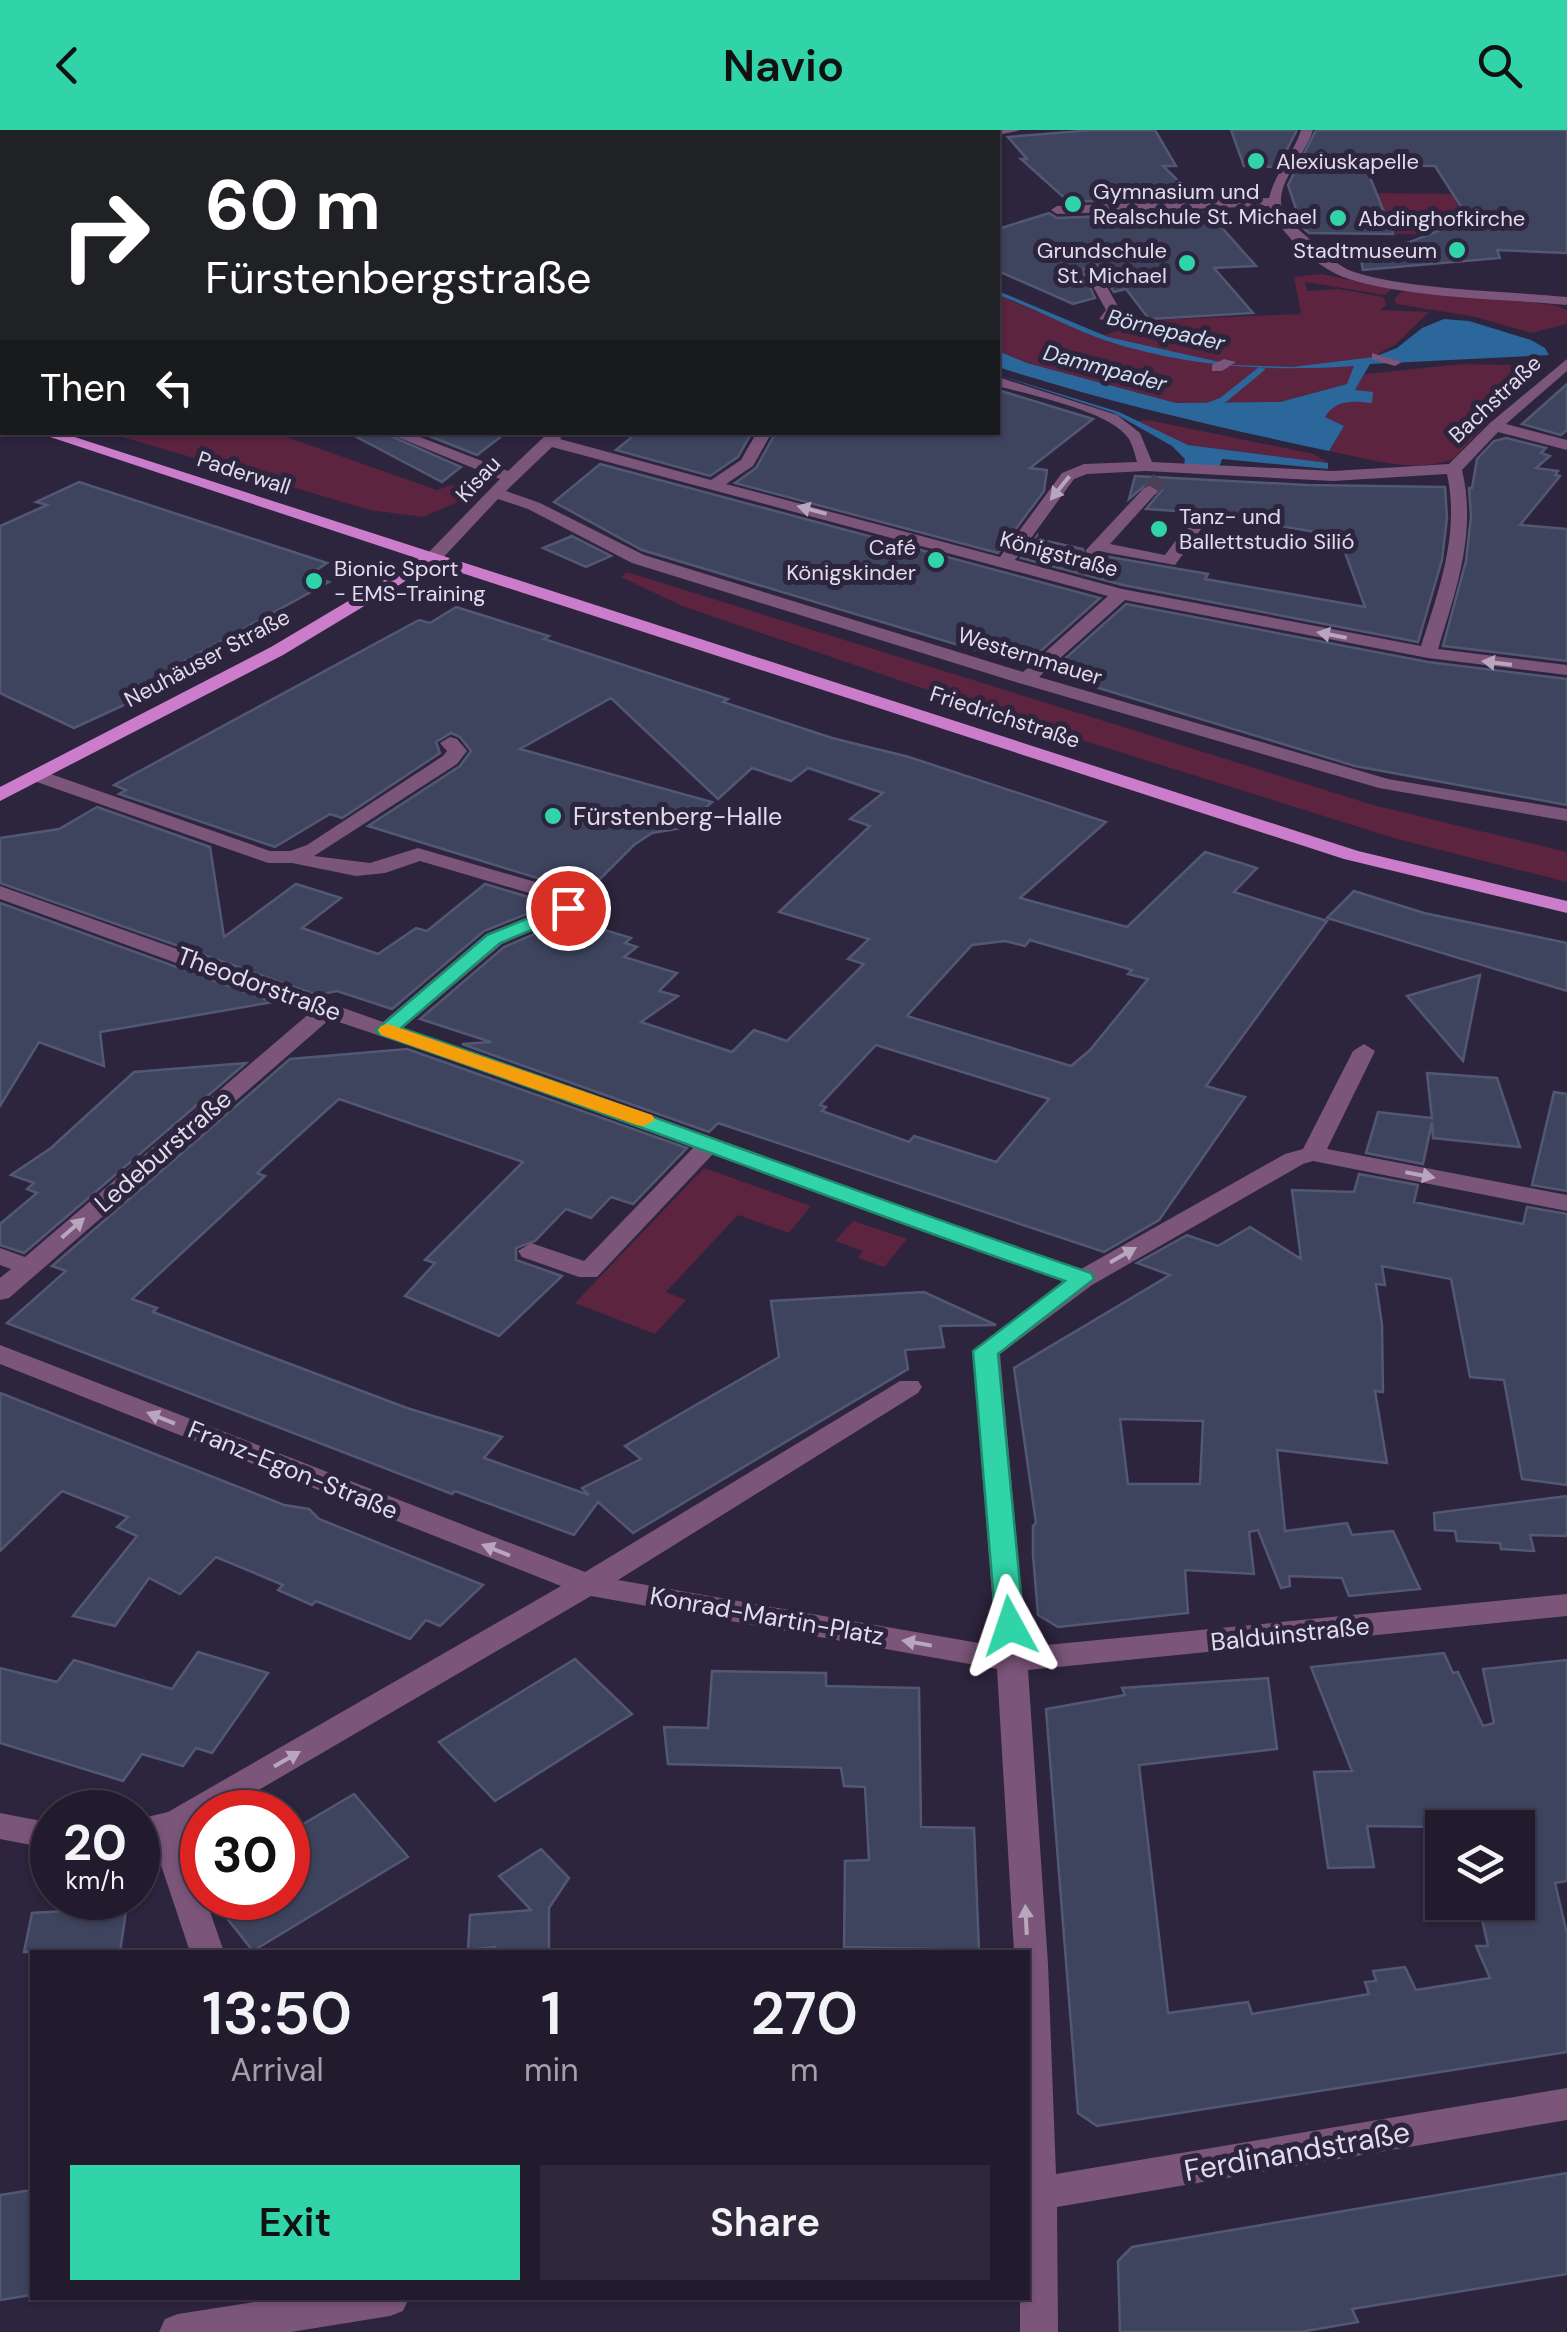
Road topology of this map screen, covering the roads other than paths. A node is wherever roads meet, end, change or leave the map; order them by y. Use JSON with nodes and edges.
{"nodes":[{"id":1,"x":1307,"y":130,"type":"edge"},
{"id":2,"x":1274,"y":202,"type":"junction"},
{"id":3,"x":1062,"y":218,"type":"dead end"},
{"id":4,"x":1092,"y":272,"type":"dead end"},
{"id":5,"x":1567,"y":302,"type":"edge"},
{"id":6,"x":1106,"y":320,"type":"dead end"},
{"id":7,"x":1376,"y":356,"type":"dead end"},
{"id":8,"x":1395,"y":362,"type":"dead end"},
{"id":9,"x":1567,"y":364,"type":"edge"},
{"id":10,"x":1000,"y":382,"type":"edge"},
{"id":11,"x":1495,"y":426,"type":"junction"},
{"id":12,"x":51,"y":435,"type":"edge"},
{"id":13,"x":400,"y":435,"type":"edge"},
{"id":14,"x":763,"y":435,"type":"edge"},
{"id":15,"x":554,"y":437,"type":"edge"},
{"id":16,"x":1567,"y":446,"type":"edge"},
{"id":17,"x":1146,"y":466,"type":"junction"},
{"id":18,"x":1454,"y":469,"type":"junction"},
{"id":19,"x":510,"y":476,"type":"junction"},
{"id":20,"x":1159,"y":479,"type":"junction"},
{"id":21,"x":714,"y":484,"type":"junction"},
{"id":22,"x":494,"y":492,"type":"junction"},
{"id":23,"x":1199,"y":522,"type":"dead end"},
{"id":24,"x":433,"y":558,"type":"junction"},
{"id":25,"x":1004,"y":563,"type":"junction"},
{"id":26,"x":1121,"y":594,"type":"junction"},
{"id":27,"x":1428,"y":653,"type":"junction"},
{"id":28,"x":1567,"y":670,"type":"edge"},
{"id":29,"x":1026,"y":679,"type":"junction"},
{"id":30,"x":450,"y":743,"type":"dead end"},
{"id":31,"x":38,"y":776,"type":"junction"},
{"id":32,"x":0,"y":795,"type":"edge"},
{"id":33,"x":1567,"y":815,"type":"edge"},
{"id":34,"x":292,"y":857,"type":"junction"},
{"id":35,"x":0,"y":892,"type":"edge"},
{"id":36,"x":1567,"y":907,"type":"edge"},
{"id":37,"x":327,"y":1010,"type":"junction"},
{"id":38,"x":387,"y":1030,"type":"junction"},
{"id":39,"x":1364,"y":1050,"type":"dead end"},
{"id":40,"x":709,"y":1144,"type":"junction"},
{"id":41,"x":1313,"y":1154,"type":"junction"},
{"id":42,"x":1567,"y":1203,"type":"edge"},
{"id":43,"x":531,"y":1251,"type":"dead end"},
{"id":44,"x":0,"y":1256,"type":"edge"},
{"id":45,"x":28,"y":1267,"type":"junction"},
{"id":46,"x":1082,"y":1279,"type":"junction"},
{"id":47,"x":0,"y":1292,"type":"edge"},
{"id":48,"x":0,"y":1354,"type":"edge"},
{"id":49,"x":909,"y":1387,"type":"dead end"},
{"id":50,"x":587,"y":1585,"type":"junction"},
{"id":51,"x":1567,"y":1604,"type":"edge"},
{"id":52,"x":1013,"y":1660,"type":"junction"},
{"id":53,"x":0,"y":1826,"type":"edge"},
{"id":54,"x":160,"y":1827,"type":"edge"},
{"id":55,"x":30,"y":1832,"type":"edge"},
{"id":56,"x":160,"y":1848,"type":"edge"},
{"id":57,"x":207,"y":1950,"type":"edge"},
{"id":58,"x":1024,"y":1950,"type":"edge"},
{"id":59,"x":1030,"y":2092,"type":"edge"},
{"id":60,"x":1567,"y":2104,"type":"edge"},
{"id":61,"x":1034,"y":2194,"type":"edge"},
{"id":62,"x":378,"y":2300,"type":"edge"},
{"id":63,"x":178,"y":2332,"type":"edge"},
{"id":64,"x":1040,"y":2332,"type":"edge"}],
"edges":[{"from":1,"to":2,"type":"street"},
{"from":2,"to":3,"type":"street"},
{"from":2,"to":5,"type":"street"},
{"from":4,"to":6,"type":"street"},
{"from":7,"to":8,"type":"street"},
{"from":9,"to":11,"type":"street","name":"Bachstraße"},
{"from":10,"to":17,"type":"street"},
{"from":11,"to":16,"type":"street"},
{"from":11,"to":18,"type":"street","name":"Bachstraße"},
{"from":12,"to":24,"type":"main road","name":"Paderwall"},
{"from":13,"to":19,"type":"street"},
{"from":14,"to":21,"type":"street"},
{"from":15,"to":19,"type":"street","name":"Kisau"},
{"from":15,"to":21,"type":"street","name":"Königstraße"},
{"from":17,"to":20,"type":"street"},
{"from":17,"to":25,"type":"street","one_way":true},
{"from":18,"to":20,"type":"street"},
{"from":18,"to":27,"type":"street"},
{"from":19,"to":22,"type":"street","name":"Kisau"},
{"from":20,"to":23,"type":"street"},
{"from":25,"to":21,"type":"street","name":"Königstraße","one_way":true},
{"from":22,"to":24,"type":"street","name":"Kisau"},
{"from":22,"to":29,"type":"street","name":"Westernmauer"},
{"from":24,"to":31,"type":"main road","name":"Neuhäuser Straße"},
{"from":24,"to":36,"type":"main road","name":"Friedrichstraße"},
{"from":25,"to":26,"type":"street","name":"Königstraße"},
{"from":27,"to":26,"type":"street","name":"Königstraße","one_way":true},
{"from":26,"to":29,"type":"street"},
{"from":28,"to":27,"type":"street","name":"Königstraße","one_way":true},
{"from":29,"to":33,"type":"street","name":"Westernmauer"},
{"from":30,"to":34,"type":"street"},
{"from":31,"to":32,"type":"main road","name":"Neuhäuser Straße"},
{"from":31,"to":34,"type":"street"},
{"from":34,"to":38,"type":"street"},
{"from":35,"to":37,"type":"street","name":"Theodorstraße"},
{"from":37,"to":38,"type":"street","name":"Theodorstraße"},
{"from":45,"to":37,"type":"street","name":"Ledeburstraße","one_way":true},
{"from":38,"to":40,"type":"street","name":"Theodorstraße"},
{"from":39,"to":41,"type":"street"},
{"from":40,"to":43,"type":"street"},
{"from":40,"to":46,"type":"street","name":"Theodorstraße"},
{"from":41,"to":42,"type":"street","one_way":true},
{"from":46,"to":41,"type":"street","one_way":true},
{"from":44,"to":45,"type":"street"},
{"from":45,"to":47,"type":"street","name":"Ledeburstraße"},
{"from":46,"to":52,"type":"street"},
{"from":50,"to":48,"type":"street","name":"Franz-Egon-Straße","one_way":true},
{"from":49,"to":50,"type":"street","name":"Konrad-Martin-Platz"},
{"from":52,"to":50,"type":"street","name":"Konrad-Martin-Platz","one_way":true},
{"from":54,"to":50,"type":"street","one_way":true},
{"from":51,"to":52,"type":"street","name":"Balduinstraße"},
{"from":58,"to":52,"type":"street","one_way":true},
{"from":53,"to":55,"type":"street"},
{"from":56,"to":57,"type":"street"},
{"from":61,"to":59,"type":"street","one_way":true},
{"from":60,"to":61,"type":"street","name":"Ferdinandstraße"},
{"from":61,"to":64,"type":"street"},
{"from":62,"to":63,"type":"street"}]}
